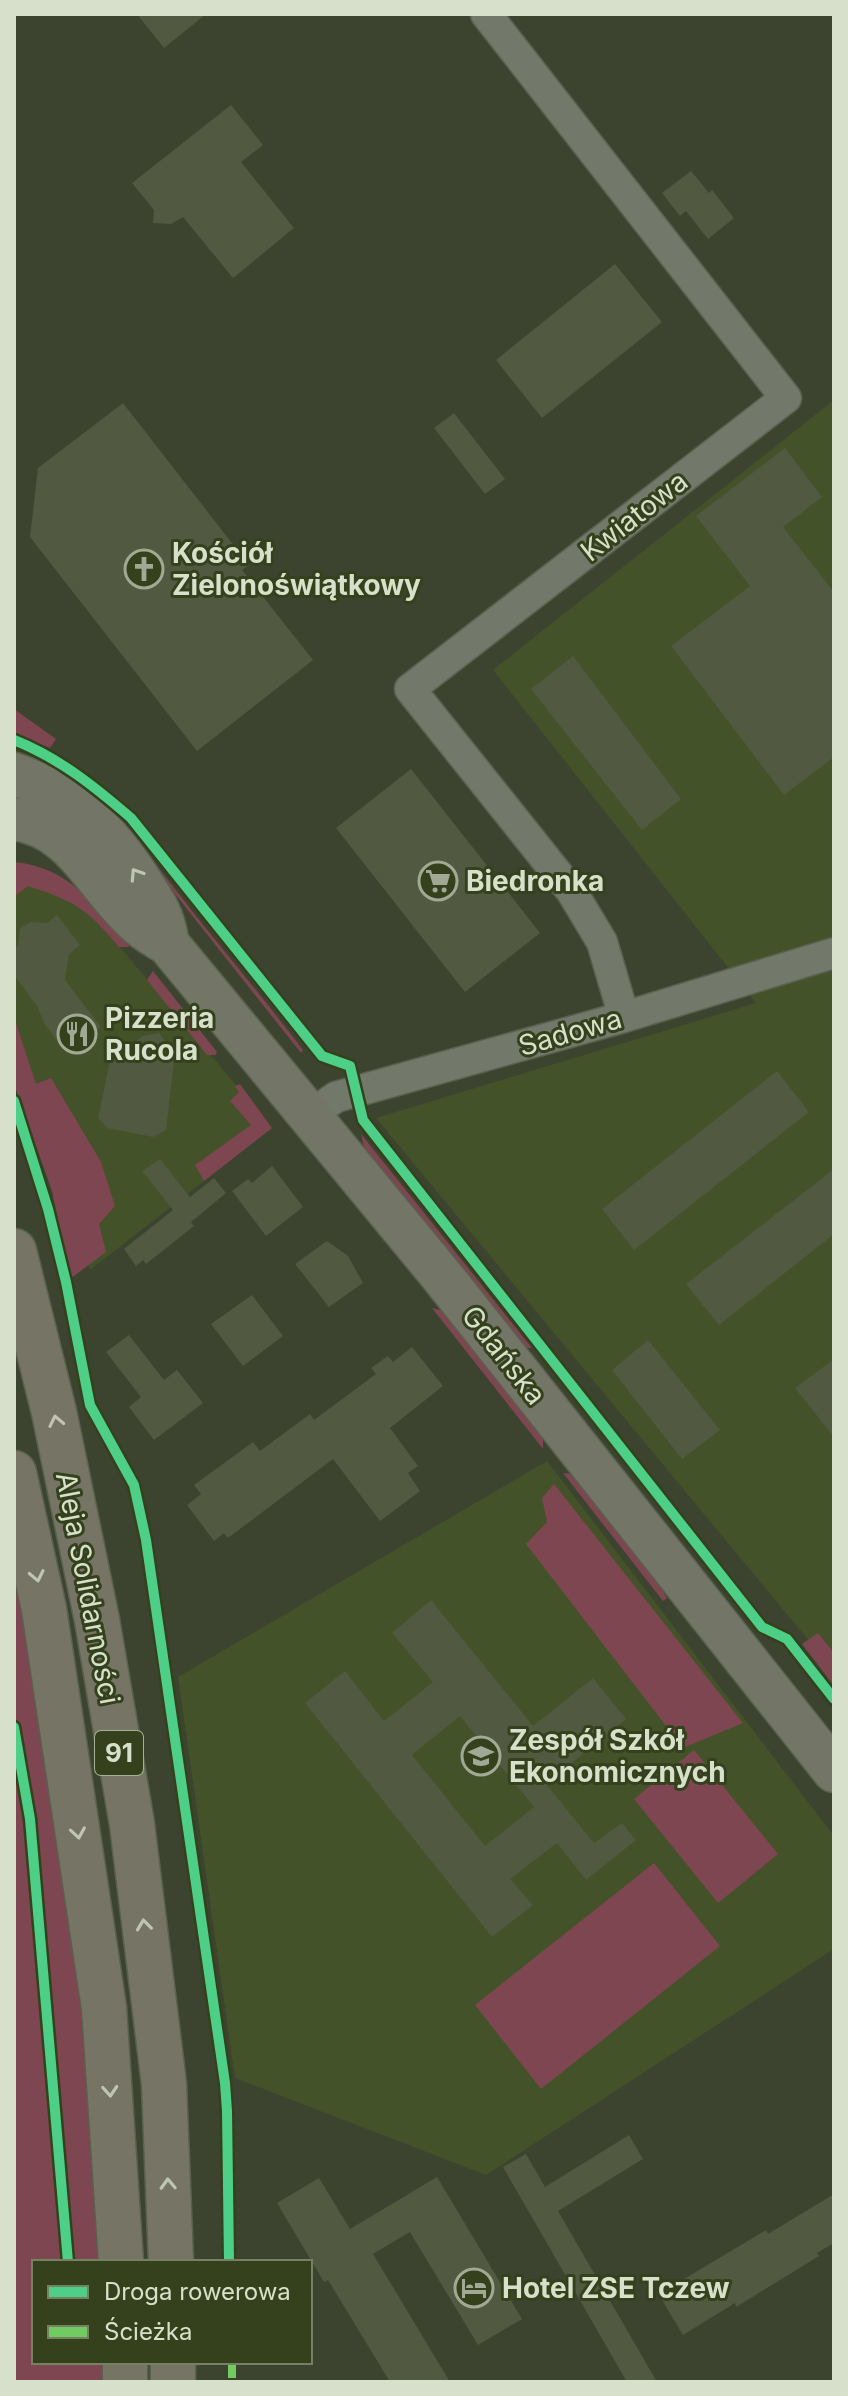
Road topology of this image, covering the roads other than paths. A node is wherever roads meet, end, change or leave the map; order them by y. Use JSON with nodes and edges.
{"nodes":[{"id":1,"x":486,"y":14,"type":"edge"},
{"id":2,"x":14,"y":774,"type":"edge"},
{"id":3,"x":14,"y":819,"type":"edge"},
{"id":4,"x":168,"y":944,"type":"junction"},
{"id":5,"x":834,"y":953,"type":"edge"},
{"id":6,"x":624,"y":1017,"type":"junction"},
{"id":7,"x":309,"y":1116,"type":"junction"},
{"id":8,"x":14,"y":1251,"type":"edge"},
{"id":9,"x":14,"y":1473,"type":"edge"},
{"id":10,"x":834,"y":1771,"type":"edge"},
{"id":11,"x":121,"y":2260,"type":"edge"},
{"id":12,"x":171,"y":2260,"type":"edge"}],
"edges":[{"from":1,"to":6,"type":"street","name":"Kwiatowa"},
{"from":4,"to":2,"type":"street","name":"Gdańska","one_way":true},
{"from":3,"to":4,"type":"street","name":"Gdańska"},
{"from":4,"to":7,"type":"street","name":"Gdańska"},
{"from":5,"to":6,"type":"street","name":"Sadowa"},
{"from":6,"to":7,"type":"street","name":"Sadowa"},
{"from":7,"to":10,"type":"street","name":"Gdańska"},
{"from":12,"to":8,"type":"main road","name":"Aleja Solidarności","number":"91","one_way":true},
{"from":9,"to":11,"type":"main road","name":"Aleja Solidarności","number":"91","one_way":true}]}
